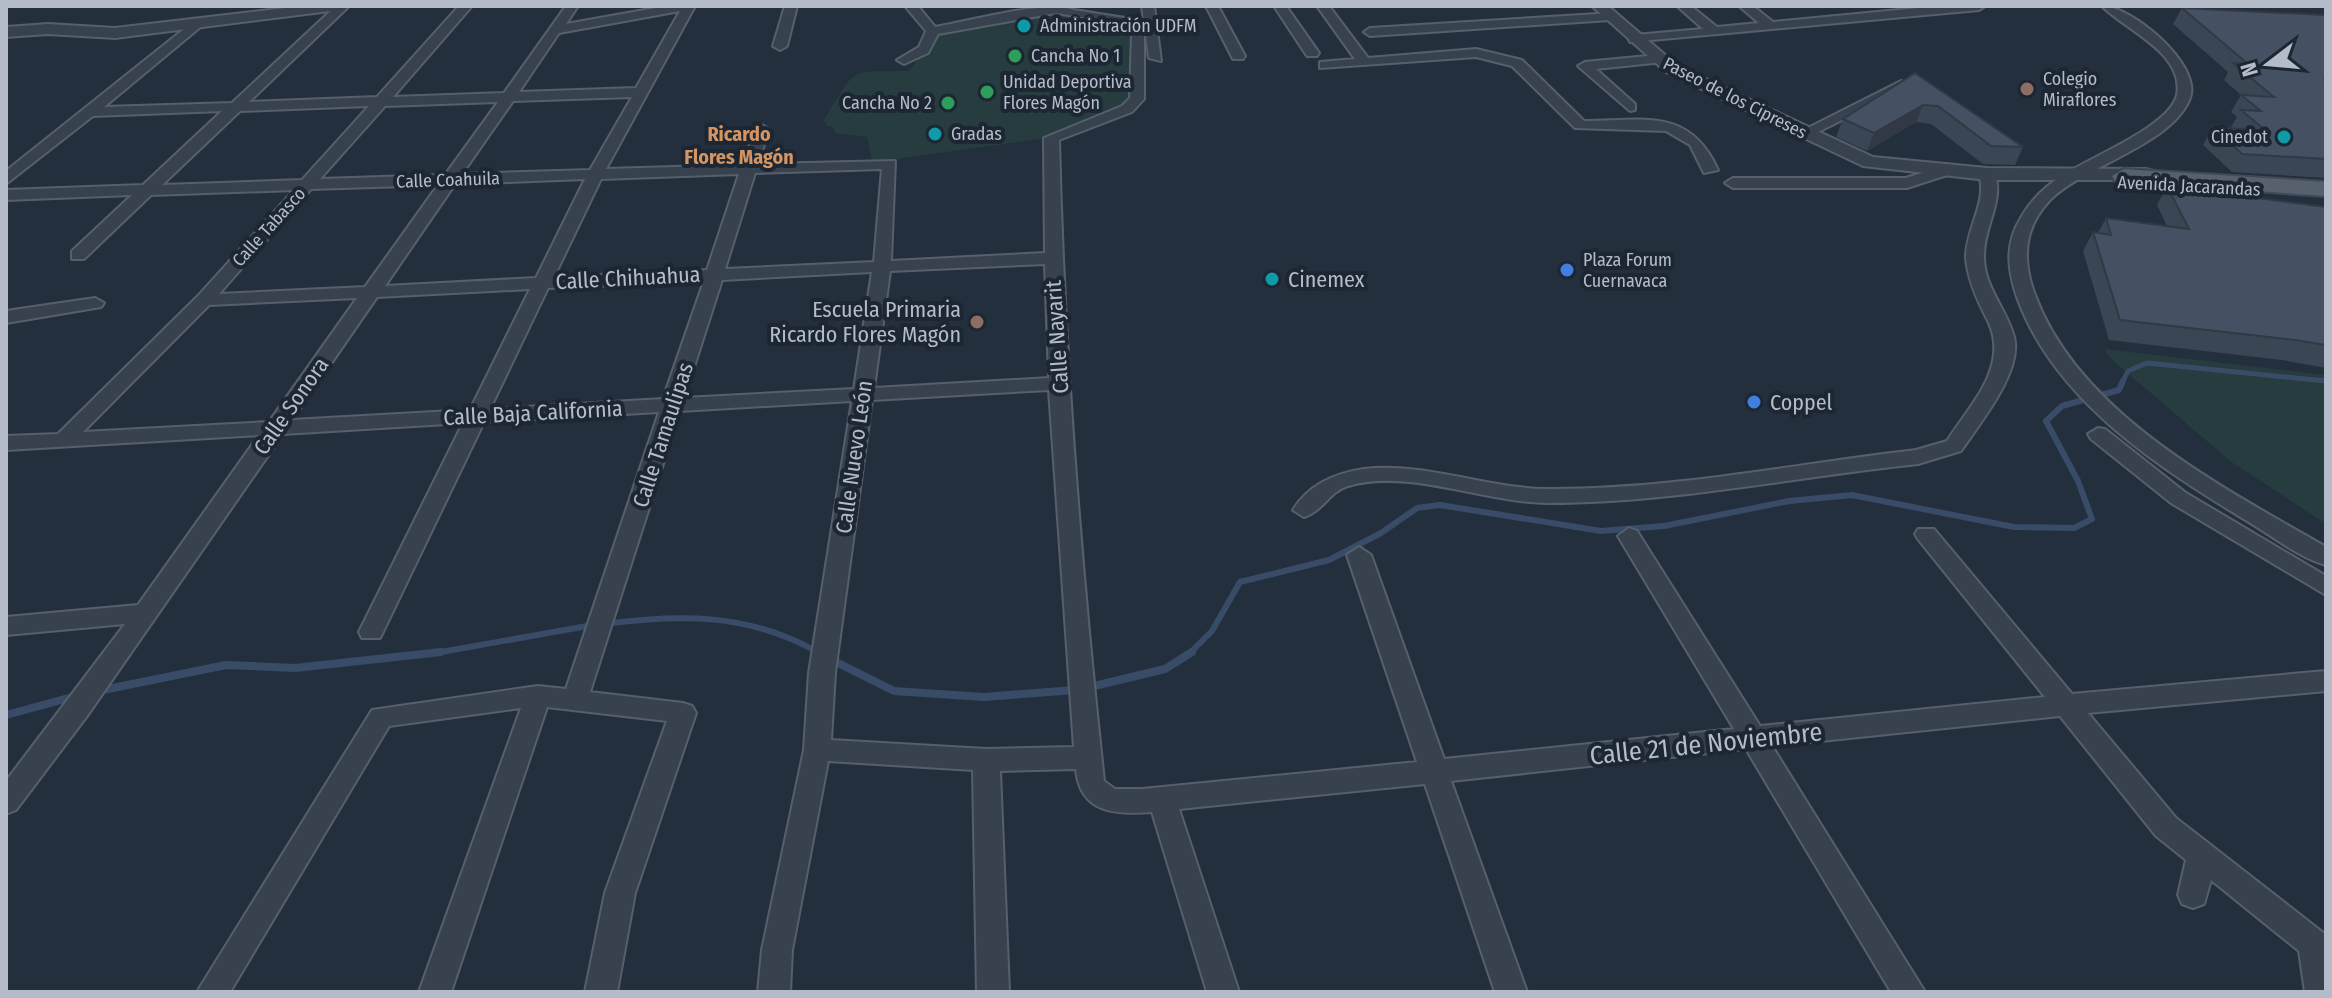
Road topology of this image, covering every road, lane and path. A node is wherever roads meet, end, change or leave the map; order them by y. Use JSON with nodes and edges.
{"nodes":[{"id":1,"x":341,"y":6,"type":"edge"},
{"id":2,"x":466,"y":6,"type":"edge"},
{"id":3,"x":572,"y":6,"type":"edge"},
{"id":4,"x":688,"y":6,"type":"edge"},
{"id":5,"x":791,"y":6,"type":"edge"},
{"id":6,"x":911,"y":6,"type":"edge"},
{"id":7,"x":1096,"y":6,"type":"edge"},
{"id":8,"x":1148,"y":6,"type":"edge"},
{"id":9,"x":1212,"y":6,"type":"edge"},
{"id":10,"x":1280,"y":6,"type":"edge"},
{"id":11,"x":1323,"y":6,"type":"edge"},
{"id":12,"x":1683,"y":6,"type":"edge"},
{"id":13,"x":1745,"y":6,"type":"edge"},
{"id":14,"x":1979,"y":6,"type":"edge"},
{"id":15,"x":2108,"y":6,"type":"edge"},
{"id":16,"x":1054,"y":7,"type":"edge"},
{"id":17,"x":1604,"y":11,"type":"edge"},
{"id":18,"x":198,"y":24,"type":"junction"},
{"id":19,"x":1770,"y":26,"type":"junction"},
{"id":20,"x":555,"y":30,"type":"junction"},
{"id":21,"x":932,"y":31,"type":"junction"},
{"id":22,"x":1714,"y":31,"type":"junction"},
{"id":23,"x":1370,"y":32,"type":"dead end"},
{"id":24,"x":14,"y":34,"type":"edge"},
{"id":25,"x":1635,"y":39,"type":"junction"},
{"id":26,"x":780,"y":46,"type":"dead end"},
{"id":27,"x":1312,"y":53,"type":"dead end"},
{"id":28,"x":1238,"y":56,"type":"dead end"},
{"id":29,"x":1156,"y":58,"type":"dead end"},
{"id":30,"x":1658,"y":59,"type":"junction"},
{"id":31,"x":904,"y":60,"type":"dead end"},
{"id":32,"x":1365,"y":63,"type":"junction"},
{"id":33,"x":1325,"y":65,"type":"dead end"},
{"id":34,"x":1901,"y":85,"type":"edge"},
{"id":35,"x":644,"y":92,"type":"junction"},
{"id":36,"x":508,"y":97,"type":"junction"},
{"id":37,"x":381,"y":102,"type":"junction"},
{"id":38,"x":236,"y":107,"type":"junction"},
{"id":39,"x":1630,"y":107,"type":"dead end"},
{"id":40,"x":89,"y":112,"type":"junction"},
{"id":41,"x":762,"y":129,"type":"dead end"},
{"id":42,"x":1803,"y":134,"type":"junction"},
{"id":43,"x":890,"y":164,"type":"joint"},
{"id":44,"x":1886,"y":166,"type":"junction"},
{"id":45,"x":750,"y":169,"type":"junction"},
{"id":46,"x":1947,"y":170,"type":"junction"},
{"id":47,"x":1987,"y":174,"type":"junction"},
{"id":48,"x":595,"y":175,"type":"junction"},
{"id":49,"x":2065,"y":176,"type":"junction"},
{"id":50,"x":2124,"y":176,"type":"junction"},
{"id":51,"x":1730,"y":178,"type":"junction"},
{"id":52,"x":6,"y":179,"type":"edge"},
{"id":53,"x":450,"y":180,"type":"junction"},
{"id":54,"x":307,"y":185,"type":"junction"},
{"id":55,"x":2326,"y":189,"type":"edge"},
{"id":56,"x":147,"y":190,"type":"junction"},
{"id":57,"x":6,"y":195,"type":"edge"},
{"id":58,"x":78,"y":255,"type":"dead end"},
{"id":59,"x":1052,"y":258,"type":"junction"},
{"id":60,"x":882,"y":266,"type":"junction"},
{"id":61,"x":715,"y":274,"type":"junction"},
{"id":62,"x":540,"y":283,"type":"junction"},
{"id":63,"x":372,"y":291,"type":"junction"},
{"id":64,"x":204,"y":300,"type":"junction"},
{"id":65,"x":95,"y":303,"type":"dead end"},
{"id":66,"x":6,"y":317,"type":"edge"},
{"id":67,"x":1060,"y":383,"type":"junction"},
{"id":68,"x":863,"y":394,"type":"junction"},
{"id":69,"x":673,"y":405,"type":"junction"},
{"id":70,"x":475,"y":417,"type":"junction"},
{"id":71,"x":276,"y":428,"type":"junction"},
{"id":72,"x":2098,"y":434,"type":"dead end"},
{"id":73,"x":63,"y":440,"type":"junction"},
{"id":74,"x":6,"y":443,"type":"edge"},
{"id":75,"x":1304,"y":510,"type":"dead end"},
{"id":76,"x":1926,"y":534,"type":"dead end"},
{"id":77,"x":1629,"y":536,"type":"dead end"},
{"id":78,"x":1359,"y":555,"type":"dead end"},
{"id":79,"x":2326,"y":557,"type":"edge"},
{"id":80,"x":2326,"y":587,"type":"edge"},
{"id":81,"x":146,"y":613,"type":"junction"},
{"id":82,"x":6,"y":626,"type":"edge"},
{"id":83,"x":371,"y":632,"type":"dead end"},
{"id":84,"x":2326,"y":681,"type":"edge"},
{"id":85,"x":538,"y":696,"type":"junction"},
{"id":86,"x":575,"y":700,"type":"junction"},
{"id":87,"x":2062,"y":703,"type":"junction"},
{"id":88,"x":1754,"y":740,"type":"junction"},
{"id":89,"x":817,"y":750,"type":"junction"},
{"id":90,"x":1088,"y":758,"type":"junction"},
{"id":91,"x":986,"y":760,"type":"junction"},
{"id":92,"x":1433,"y":773,"type":"junction"},
{"id":93,"x":1091,"y":786,"type":"joint"},
{"id":94,"x":1162,"y":799,"type":"junction"},
{"id":95,"x":6,"y":802,"type":"edge"},
{"id":96,"x":2201,"y":856,"type":"junction"},
{"id":97,"x":2193,"y":895,"type":"dead end"},
{"id":98,"x":2319,"y":949,"type":"edge"},
{"id":99,"x":213,"y":992,"type":"edge"},
{"id":100,"x":435,"y":992,"type":"edge"},
{"id":101,"x":601,"y":992,"type":"edge"},
{"id":102,"x":774,"y":992,"type":"edge"},
{"id":103,"x":993,"y":992,"type":"edge"},
{"id":104,"x":1223,"y":992,"type":"edge"},
{"id":105,"x":1511,"y":992,"type":"edge"},
{"id":106,"x":1909,"y":992,"type":"edge"},
{"id":107,"x":2321,"y":992,"type":"edge"}],
"edges":[{"from":1,"to":18,"type":"street"},
{"from":1,"to":38,"type":"street"},
{"from":2,"to":37,"type":"street","name":"Calle Tabasco"},
{"from":3,"to":20,"type":"street","name":"Calle Sonora"},
{"from":4,"to":20,"type":"street"},
{"from":4,"to":35,"type":"street"},
{"from":5,"to":26,"type":"street"},
{"from":6,"to":21,"type":"street"},
{"from":7,"to":16,"type":"street"},
{"from":8,"to":29,"type":"street"},
{"from":9,"to":28,"type":"street"},
{"from":10,"to":27,"type":"street"},
{"from":11,"to":32,"type":"street"},
{"from":12,"to":22,"type":"street"},
{"from":13,"to":19,"type":"street"},
{"from":14,"to":19,"type":"street"},
{"from":15,"to":49,"type":"street"},
{"from":16,"to":21,"type":"street"},
{"from":16,"to":59,"type":"street","name":"Calle Nayarit"},
{"from":17,"to":23,"type":"street"},
{"from":17,"to":25,"type":"street","name":"Paseo de los Cipreses"},
{"from":18,"to":24,"type":"street"},
{"from":18,"to":40,"type":"street"},
{"from":19,"to":22,"type":"street"},
{"from":20,"to":36,"type":"street","name":"Calle Sonora"},
{"from":21,"to":31,"type":"street"},
{"from":22,"to":25,"type":"street"},
{"from":25,"to":30,"type":"street","name":"Paseo de los Cipreses"},
{"from":30,"to":39,"type":"street"},
{"from":30,"to":42,"type":"street","name":"Paseo de los Cipreses"},
{"from":32,"to":33,"type":"street"},
{"from":32,"to":51,"type":"street"},
{"from":34,"to":42,"type":"street"},
{"from":35,"to":36,"type":"street"},
{"from":35,"to":48,"type":"street"},
{"from":36,"to":37,"type":"street"},
{"from":36,"to":53,"type":"street","name":"Calle Sonora"},
{"from":37,"to":38,"type":"street"},
{"from":37,"to":54,"type":"street","name":"Calle Tabasco"},
{"from":38,"to":40,"type":"street"},
{"from":38,"to":56,"type":"street"},
{"from":40,"to":52,"type":"street"},
{"from":41,"to":45,"type":"street","name":"Calle Tamaulipas"},
{"from":42,"to":44,"type":"street","name":"Paseo de los Cipreses"},
{"from":43,"to":45,"type":"street","name":"Calle Coahuila"},
{"from":43,"to":60,"type":"street","name":"Calle Nuevo León"},
{"from":44,"to":46,"type":"street","name":"Avenida Jacarandas"},
{"from":44,"to":51,"type":"street"},
{"from":45,"to":48,"type":"street","name":"Calle Coahuila"},
{"from":45,"to":61,"type":"street","name":"Calle Tamaulipas"},
{"from":46,"to":47,"type":"street","name":"Avenida Jacarandas"},
{"from":46,"to":51,"type":"street"},
{"from":47,"to":49,"type":"street","name":"Avenida Jacarandas"},
{"from":47,"to":75,"type":"street"},
{"from":48,"to":53,"type":"street","name":"Calle Coahuila"},
{"from":48,"to":62,"type":"street"},
{"from":49,"to":50,"type":"street","name":"Avenida Jacarandas"},
{"from":49,"to":55,"type":"street","name":"Avenida Jacarandas"},
{"from":49,"to":79,"type":"street"},
{"from":50,"to":55,"type":"street","name":"Avenida Jacarandas"},
{"from":50,"to":55,"type":"main road"},
{"from":53,"to":54,"type":"street","name":"Calle Coahuila"},
{"from":53,"to":63,"type":"street","name":"Calle Sonora"},
{"from":54,"to":56,"type":"street","name":"Calle Coahuila"},
{"from":54,"to":64,"type":"street","name":"Calle Tabasco"},
{"from":56,"to":57,"type":"street","name":"Calle Coahuila"},
{"from":56,"to":58,"type":"street"},
{"from":59,"to":60,"type":"street","name":"Calle Chihuahua"},
{"from":59,"to":67,"type":"street","name":"Calle Nayarit"},
{"from":60,"to":61,"type":"street","name":"Calle Chihuahua"},
{"from":60,"to":68,"type":"street","name":"Calle Nuevo León"},
{"from":61,"to":62,"type":"street","name":"Calle Chihuahua"},
{"from":61,"to":69,"type":"street","name":"Calle Tamaulipas"},
{"from":62,"to":63,"type":"street","name":"Calle Chihuahua"},
{"from":62,"to":70,"type":"street"},
{"from":63,"to":64,"type":"street","name":"Calle Chihuahua"},
{"from":63,"to":71,"type":"street","name":"Calle Sonora"},
{"from":64,"to":73,"type":"street","name":"Calle Tabasco"},
{"from":65,"to":66,"type":"street"},
{"from":67,"to":68,"type":"street","name":"Calle Baja California"},
{"from":67,"to":90,"type":"street","name":"Calle Nayarit"},
{"from":68,"to":69,"type":"street","name":"Calle Baja California"},
{"from":68,"to":89,"type":"street","name":"Calle Nuevo León"},
{"from":69,"to":70,"type":"street","name":"Calle Baja California"},
{"from":69,"to":86,"type":"street","name":"Calle Tamaulipas"},
{"from":70,"to":71,"type":"street","name":"Calle Baja California"},
{"from":70,"to":83,"type":"street"},
{"from":71,"to":73,"type":"street","name":"Calle Baja California"},
{"from":71,"to":81,"type":"street","name":"Calle Sonora"},
{"from":72,"to":80,"type":"street"},
{"from":73,"to":74,"type":"street","name":"Calle Baja California"},
{"from":76,"to":87,"type":"street"},
{"from":77,"to":88,"type":"street"},
{"from":78,"to":92,"type":"street"},
{"from":81,"to":82,"type":"street"},
{"from":81,"to":95,"type":"street","name":"Calle Sonora"},
{"from":84,"to":87,"type":"street","name":"Calle 21 de Noviembre"},
{"from":85,"to":86,"type":"street"},
{"from":85,"to":99,"type":"street"},
{"from":85,"to":100,"type":"street"},
{"from":86,"to":101,"type":"street"},
{"from":87,"to":88,"type":"street","name":"Calle 21 de Noviembre"},
{"from":87,"to":96,"type":"street"},
{"from":88,"to":92,"type":"street","name":"Calle 21 de Noviembre"},
{"from":88,"to":106,"type":"street"},
{"from":89,"to":91,"type":"street"},
{"from":89,"to":102,"type":"street","name":"Calle Nuevo León"},
{"from":90,"to":91,"type":"street"},
{"from":90,"to":93,"type":"street","name":"Calle Nayarit"},
{"from":91,"to":103,"type":"street"},
{"from":92,"to":94,"type":"street","name":"Calle 21 de Noviembre"},
{"from":92,"to":105,"type":"street"},
{"from":93,"to":94,"type":"street","name":"Calle 21 de Noviembre"},
{"from":94,"to":104,"type":"street"},
{"from":96,"to":97,"type":"street"},
{"from":96,"to":98,"type":"street"},
{"from":98,"to":107,"type":"street"}]}
